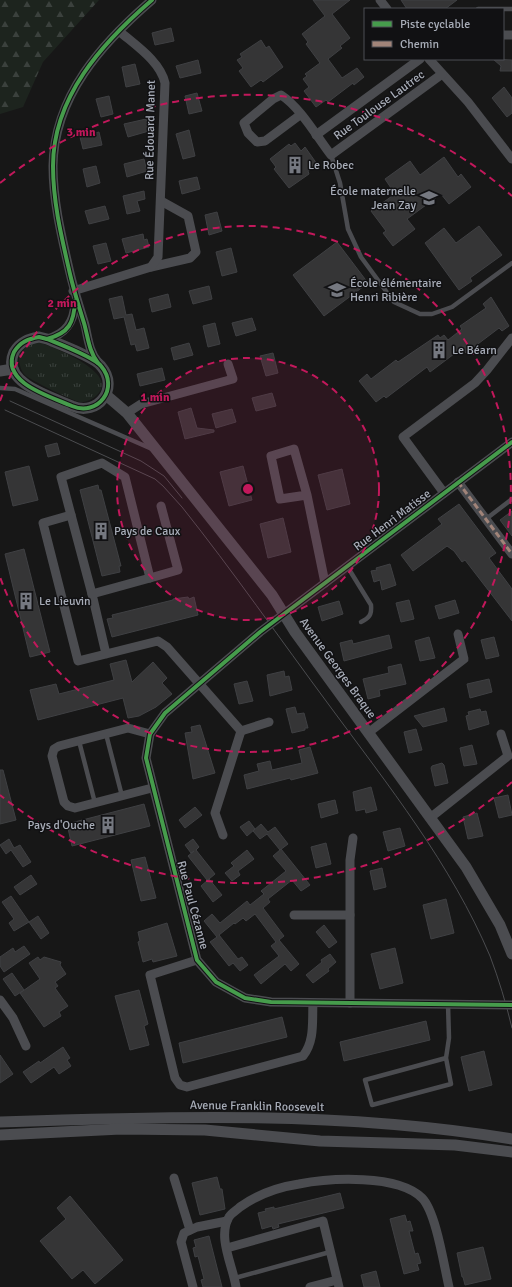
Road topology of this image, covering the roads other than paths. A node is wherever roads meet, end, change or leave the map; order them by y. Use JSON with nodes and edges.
{"nodes":[{"id":1,"x":152,"y":0,"type":"edge"},
{"id":2,"x":380,"y":0,"type":"edge"},
{"id":3,"x":386,"y":8,"type":"edge"},
{"id":4,"x":119,"y":31,"type":"junction"},
{"id":5,"x":419,"y":60,"type":"edge"},
{"id":6,"x":430,"y":60,"type":"edge"},
{"id":7,"x":442,"y":74,"type":"junction"},
{"id":8,"x":300,"y":115,"type":"junction"},
{"id":9,"x":316,"y":135,"type":"junction"},
{"id":10,"x":331,"y":155,"type":"junction"},
{"id":11,"x":512,"y":159,"type":"edge"},
{"id":12,"x":161,"y":201,"type":"junction"},
{"id":13,"x":512,"y":263,"type":"edge"},
{"id":14,"x":151,"y":267,"type":"junction"},
{"id":15,"x":74,"y":295,"type":"junction"},
{"id":16,"x":512,"y":338,"type":"edge"},
{"id":17,"x":47,"y":339,"type":"junction"},
{"id":18,"x":98,"y":363,"type":"junction"},
{"id":19,"x":228,"y":364,"type":"dead end"},
{"id":20,"x":13,"y":370,"type":"junction"},
{"id":21,"x":0,"y":371,"type":"edge"},
{"id":22,"x":0,"y":388,"type":"edge"},
{"id":23,"x":28,"y":391,"type":"junction"},
{"id":24,"x":106,"y":395,"type":"junction"},
{"id":25,"x":75,"y":411,"type":"junction"},
{"id":26,"x":127,"y":413,"type":"junction"},
{"id":27,"x":512,"y":442,"type":"edge"},
{"id":28,"x":156,"y":451,"type":"junction"},
{"id":29,"x":458,"y":482,"type":"junction"},
{"id":30,"x":444,"y":493,"type":"junction"},
{"id":31,"x":306,"y":495,"type":"junction"},
{"id":32,"x":512,"y":499,"type":"edge"},
{"id":33,"x":161,"y":506,"type":"dead end"},
{"id":34,"x":71,"y":515,"type":"junction"},
{"id":35,"x":486,"y":519,"type":"junction"},
{"id":36,"x":512,"y":554,"type":"edge"},
{"id":37,"x":347,"y":566,"type":"junction"},
{"id":38,"x":150,"y":578,"type":"junction"},
{"id":39,"x":325,"y":583,"type":"junction"},
{"id":40,"x":92,"y":594,"type":"junction"},
{"id":41,"x":284,"y":614,"type":"junction"},
{"id":42,"x":360,"y":622,"type":"dead end"},
{"id":43,"x":458,"y":634,"type":"dead end"},
{"id":44,"x":106,"y":654,"type":"junction"},
{"id":45,"x":199,"y":684,"type":"junction"},
{"id":46,"x":269,"y":722,"type":"dead end"},
{"id":47,"x":241,"y":731,"type":"junction"},
{"id":48,"x":368,"y":733,"type":"junction"},
{"id":49,"x":106,"y":734,"type":"junction"},
{"id":50,"x":150,"y":734,"type":"junction"},
{"id":51,"x":501,"y":734,"type":"dead end"},
{"id":52,"x":79,"y":741,"type":"junction"},
{"id":53,"x":152,"y":788,"type":"junction"},
{"id":54,"x":122,"y":796,"type":"junction"},
{"id":55,"x":95,"y":803,"type":"junction"},
{"id":56,"x":430,"y":818,"type":"junction"},
{"id":57,"x":224,"y":835,"type":"dead end"},
{"id":58,"x":353,"y":838,"type":"dead end"},
{"id":59,"x":294,"y":915,"type":"dead end"},
{"id":60,"x":350,"y":915,"type":"junction"},
{"id":61,"x":512,"y":954,"type":"edge"},
{"id":62,"x":197,"y":960,"type":"junction"},
{"id":63,"x":0,"y":1000,"type":"edge"},
{"id":64,"x":313,"y":1003,"type":"junction"},
{"id":65,"x":350,"y":1003,"type":"junction"},
{"id":66,"x":448,"y":1004,"type":"junction"},
{"id":67,"x":512,"y":1005,"type":"edge"},
{"id":68,"x":26,"y":1046,"type":"dead end"},
{"id":69,"x":446,"y":1058,"type":"junction"},
{"id":70,"x":0,"y":1122,"type":"edge"},
{"id":71,"x":0,"y":1134,"type":"edge"},
{"id":72,"x":512,"y":1139,"type":"edge"},
{"id":73,"x":512,"y":1152,"type":"edge"},
{"id":74,"x":174,"y":1178,"type":"dead end"},
{"id":75,"x":227,"y":1221,"type":"junction"},
{"id":76,"x":190,"y":1230,"type":"junction"},
{"id":77,"x":227,"y":1248,"type":"junction"},
{"id":78,"x":330,"y":1252,"type":"junction"},
{"id":79,"x":236,"y":1282,"type":"edge"},
{"id":80,"x":338,"y":1284,"type":"edge"},
{"id":81,"x":193,"y":1287,"type":"edge"},
{"id":82,"x":310,"y":1287,"type":"edge"},
{"id":83,"x":449,"y":1287,"type":"edge"}],
"edges":[{"from":1,"to":4,"type":"street"},
{"from":2,"to":3,"type":"street"},
{"from":4,"to":12,"type":"street","name":"Rue Édouard Manet"},
{"from":4,"to":15,"type":"street"},
{"from":5,"to":9,"type":"street","name":"Rue Toulouse Lautrec"},
{"from":6,"to":7,"type":"street","name":"Rue Toulouse Lautrec"},
{"from":7,"to":10,"type":"street","name":"Rue Toulouse Lautrec"},
{"from":7,"to":11,"type":"street","name":"Rue Toulouse Lautrec"},
{"from":8,"to":8,"type":"street","name":"Rue Toulouse Lautrec"},
{"from":8,"to":9,"type":"street","name":"Rue Toulouse Lautrec"},
{"from":9,"to":10,"type":"street","name":"Rue Toulouse Lautrec"},
{"from":10,"to":13,"type":"lane"},
{"from":12,"to":14,"type":"street","name":"Rue Édouard Manet"},
{"from":12,"to":14,"type":"street"},
{"from":14,"to":15,"type":"street"},
{"from":15,"to":17,"type":"street"},
{"from":15,"to":18,"type":"street"},
{"from":16,"to":30,"type":"street"},
{"from":17,"to":18,"type":"street"},
{"from":17,"to":20,"type":"street"},
{"from":18,"to":24,"type":"street"},
{"from":19,"to":26,"type":"street"},
{"from":20,"to":21,"type":"street"},
{"from":20,"to":23,"type":"street"},
{"from":22,"to":23,"type":"lane"},
{"from":23,"to":25,"type":"street"},
{"from":24,"to":25,"type":"street"},
{"from":24,"to":26,"type":"street","name":"Avenue Georges Braque"},
{"from":25,"to":28,"type":"lane"},
{"from":26,"to":28,"type":"street","name":"Avenue Georges Braque"},
{"from":27,"to":29,"type":"street","name":"Rue Henri Matisse"},
{"from":28,"to":41,"type":"street","name":"Avenue Georges Braque"},
{"from":29,"to":30,"type":"street","name":"Rue Henri Matisse"},
{"from":29,"to":35,"type":"street"},
{"from":30,"to":37,"type":"street","name":"Rue Henri Matisse"},
{"from":31,"to":31,"type":"street"},
{"from":31,"to":39,"type":"street"},
{"from":32,"to":35,"type":"lane"},
{"from":33,"to":38,"type":"street"},
{"from":34,"to":38,"type":"street"},
{"from":34,"to":40,"type":"street"},
{"from":34,"to":44,"type":"street"},
{"from":35,"to":36,"type":"street"},
{"from":37,"to":39,"type":"street","name":"Rue Henri Matisse"},
{"from":37,"to":42,"type":"lane"},
{"from":38,"to":40,"type":"street"},
{"from":39,"to":41,"type":"street","name":"Rue Henri Matisse"},
{"from":40,"to":44,"type":"street"},
{"from":41,"to":45,"type":"street","name":"Rue Paul Cézanne"},
{"from":41,"to":48,"type":"street","name":"Avenue Georges Braque"},
{"from":43,"to":48,"type":"street"},
{"from":44,"to":45,"type":"street"},
{"from":45,"to":47,"type":"street"},
{"from":45,"to":50,"type":"street","name":"Rue Paul Cézanne"},
{"from":46,"to":47,"type":"street"},
{"from":47,"to":57,"type":"street"},
{"from":48,"to":56,"type":"street","name":"Avenue Georges Braque"},
{"from":49,"to":50,"type":"street"},
{"from":49,"to":52,"type":"street"},
{"from":49,"to":54,"type":"lane"},
{"from":50,"to":53,"type":"street","name":"Rue Paul Cézanne"},
{"from":51,"to":56,"type":"street"},
{"from":52,"to":55,"type":"lane"},
{"from":52,"to":55,"type":"street"},
{"from":53,"to":54,"type":"street"},
{"from":53,"to":62,"type":"street","name":"Rue Paul Cézanne"},
{"from":54,"to":55,"type":"street"},
{"from":56,"to":61,"type":"street","name":"Avenue Georges Braque"},
{"from":58,"to":60,"type":"street"},
{"from":59,"to":60,"type":"street"},
{"from":60,"to":65,"type":"street"},
{"from":62,"to":64,"type":"street","name":"Rue Paul Cézanne"},
{"from":62,"to":64,"type":"street","name":"Rue Paul Cézanne"},
{"from":63,"to":68,"type":"street"},
{"from":64,"to":65,"type":"street","name":"Rue Paul Cézanne"},
{"from":65,"to":66,"type":"street","name":"Rue Paul Cézanne"},
{"from":66,"to":67,"type":"street","name":"Rue Paul Cézanne"},
{"from":66,"to":69,"type":"lane"},
{"from":69,"to":69,"type":"lane"},
{"from":70,"to":72,"type":"street","name":"Avenue Franklin Roosevelt"},
{"from":71,"to":73,"type":"street","name":"Avenue Franklin Roosevelt"},
{"from":74,"to":76,"type":"street"},
{"from":75,"to":76,"type":"street"},
{"from":75,"to":77,"type":"street"},
{"from":75,"to":83,"type":"street"},
{"from":76,"to":81,"type":"street"},
{"from":77,"to":78,"type":"street"},
{"from":77,"to":79,"type":"street"},
{"from":78,"to":79,"type":"lane"},
{"from":78,"to":80,"type":"street"},
{"from":80,"to":82,"type":"street"}]}
